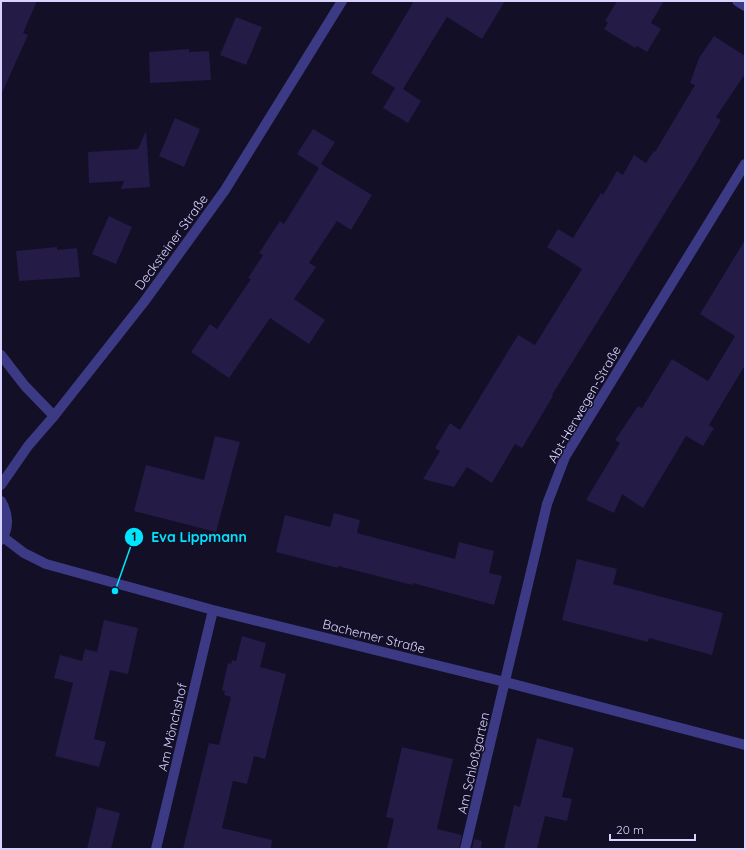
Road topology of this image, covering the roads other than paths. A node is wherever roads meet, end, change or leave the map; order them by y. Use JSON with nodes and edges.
{"nodes":[{"id":1,"x":342,"y":1,"type":"edge"},
{"id":2,"x":737,"y":1,"type":"edge"},
{"id":3,"x":745,"y":6,"type":"edge"},
{"id":4,"x":745,"y":164,"type":"edge"},
{"id":5,"x":1,"y":355,"type":"edge"},
{"id":6,"x":54,"y":416,"type":"junction"},
{"id":7,"x":1,"y":485,"type":"edge"},
{"id":8,"x":1,"y":501,"type":"edge"},
{"id":9,"x":2,"y":539,"type":"edge"},
{"id":10,"x":213,"y":610,"type":"junction"},
{"id":11,"x":505,"y":682,"type":"junction"},
{"id":12,"x":745,"y":745,"type":"edge"},
{"id":13,"x":156,"y":849,"type":"edge"},
{"id":14,"x":465,"y":849,"type":"edge"}],
"edges":[{"from":1,"to":6,"type":"street","name":"Decksteiner Straße"},
{"from":2,"to":3,"type":"street"},
{"from":4,"to":11,"type":"street","name":"Abt-Herwegen-Straße"},
{"from":5,"to":6,"type":"street"},
{"from":6,"to":7,"type":"street","name":"Decksteiner Straße"},
{"from":8,"to":9,"type":"street"},
{"from":9,"to":10,"type":"street","name":"Bachemer Straße"},
{"from":10,"to":11,"type":"street","name":"Bachemer Straße"},
{"from":10,"to":13,"type":"street","name":"Am Mönchshof"},
{"from":11,"to":12,"type":"street","name":"Bachemer Straße"},
{"from":11,"to":14,"type":"street","name":"Am Schloßgarten"}]}
